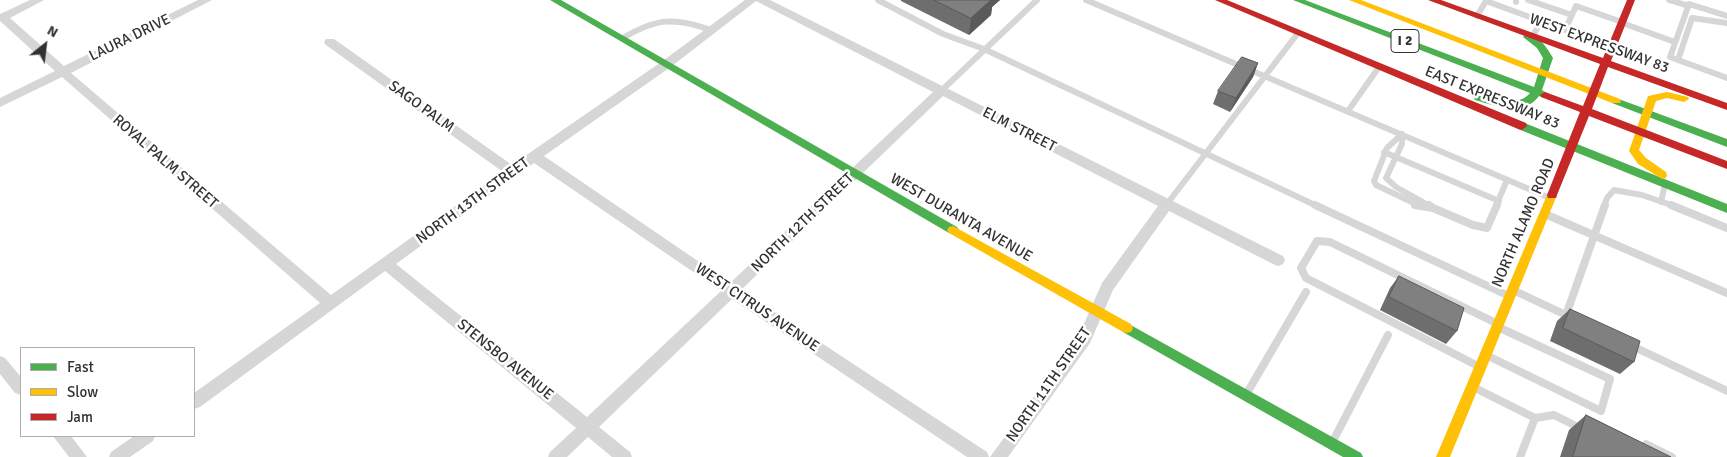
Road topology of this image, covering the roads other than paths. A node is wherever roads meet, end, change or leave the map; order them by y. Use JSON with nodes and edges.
{"nodes":[{"id":1,"x":39,"y":0,"type":"edge"},
{"id":2,"x":207,"y":0,"type":"edge"},
{"id":3,"x":554,"y":0,"type":"edge"},
{"id":4,"x":752,"y":0,"type":"edge"},
{"id":5,"x":761,"y":0,"type":"edge"},
{"id":6,"x":878,"y":0,"type":"edge"},
{"id":7,"x":1037,"y":0,"type":"edge"},
{"id":8,"x":1086,"y":0,"type":"edge"},
{"id":9,"x":1219,"y":0,"type":"edge"},
{"id":10,"x":1297,"y":0,"type":"edge"},
{"id":11,"x":1353,"y":0,"type":"edge"},
{"id":12,"x":1432,"y":0,"type":"edge"},
{"id":13,"x":1669,"y":0,"type":"edge"},
{"id":14,"x":1486,"y":1,"type":"edge"},
{"id":15,"x":1628,"y":1,"type":"edge"},
{"id":16,"x":1531,"y":3,"type":"edge"},
{"id":17,"x":1688,"y":6,"type":"junction"},
{"id":18,"x":1572,"y":15,"type":"junction"},
{"id":19,"x":1477,"y":16,"type":"junction"},
{"id":20,"x":1727,"y":16,"type":"edge"},
{"id":21,"x":1,"y":18,"type":"edge"},
{"id":22,"x":1541,"y":20,"type":"junction"},
{"id":23,"x":1622,"y":23,"type":"junction"},
{"id":24,"x":1727,"y":23,"type":"edge"},
{"id":25,"x":1513,"y":28,"type":"junction"},
{"id":26,"x":711,"y":30,"type":"junction"},
{"id":27,"x":1298,"y":33,"type":"junction"},
{"id":28,"x":1533,"y":36,"type":"junction"},
{"id":29,"x":623,"y":38,"type":"junction"},
{"id":30,"x":330,"y":42,"type":"dead end"},
{"id":31,"x":1675,"y":42,"type":"junction"},
{"id":32,"x":984,"y":49,"type":"junction"},
{"id":33,"x":1678,"y":60,"type":"junction"},
{"id":34,"x":668,"y":63,"type":"junction"},
{"id":35,"x":1607,"y":63,"type":"junction"},
{"id":36,"x":1378,"y":67,"type":"junction"},
{"id":37,"x":64,"y":71,"type":"junction"},
{"id":38,"x":1265,"y":76,"type":"junction"},
{"id":39,"x":1727,"y":78,"type":"edge"},
{"id":40,"x":1414,"y":82,"type":"junction"},
{"id":41,"x":941,"y":91,"type":"junction"},
{"id":42,"x":0,"y":103,"type":"edge"},
{"id":43,"x":1727,"y":108,"type":"edge"},
{"id":44,"x":1348,"y":111,"type":"junction"},
{"id":45,"x":1402,"y":134,"type":"junction"},
{"id":46,"x":1727,"y":142,"type":"edge"},
{"id":47,"x":1572,"y":147,"type":"junction"},
{"id":48,"x":1384,"y":152,"type":"junction"},
{"id":49,"x":1207,"y":154,"type":"junction"},
{"id":50,"x":535,"y":157,"type":"junction"},
{"id":51,"x":1395,"y":157,"type":"junction"},
{"id":52,"x":1727,"y":165,"type":"edge"},
{"id":53,"x":512,"y":172,"type":"junction"},
{"id":54,"x":854,"y":174,"type":"junction"},
{"id":55,"x":1507,"y":180,"type":"junction"},
{"id":56,"x":1665,"y":184,"type":"junction"},
{"id":57,"x":1551,"y":198,"type":"junction"},
{"id":58,"x":1705,"y":200,"type":"junction"},
{"id":59,"x":1499,"y":201,"type":"junction"},
{"id":60,"x":1661,"y":202,"type":"junction"},
{"id":61,"x":1167,"y":204,"type":"junction"},
{"id":62,"x":1433,"y":208,"type":"junction"},
{"id":63,"x":1727,"y":209,"type":"edge"},
{"id":64,"x":1544,"y":214,"type":"junction"},
{"id":65,"x":1727,"y":228,"type":"edge"},
{"id":66,"x":1593,"y":235,"type":"junction"},
{"id":67,"x":1278,"y":260,"type":"dead end"},
{"id":68,"x":386,"y":264,"type":"junction"},
{"id":69,"x":731,"y":291,"type":"junction"},
{"id":70,"x":1306,"y":292,"type":"dead end"},
{"id":71,"x":1727,"y":293,"type":"edge"},
{"id":72,"x":1512,"y":294,"type":"junction"},
{"id":73,"x":331,"y":304,"type":"junction"},
{"id":74,"x":1098,"y":312,"type":"junction"},
{"id":75,"x":1566,"y":315,"type":"junction"},
{"id":76,"x":1575,"y":319,"type":"edge"},
{"id":77,"x":1498,"y":325,"type":"junction"},
{"id":78,"x":1388,"y":335,"type":"dead end"},
{"id":79,"x":1620,"y":340,"type":"edge"},
{"id":80,"x":1486,"y":355,"type":"junction"},
{"id":81,"x":0,"y":363,"type":"edge"},
{"id":82,"x":1481,"y":368,"type":"junction"},
{"id":83,"x":1473,"y":386,"type":"junction"},
{"id":84,"x":20,"y":387,"type":"edge"},
{"id":85,"x":1727,"y":391,"type":"edge"},
{"id":86,"x":1246,"y":395,"type":"junction"},
{"id":87,"x":195,"y":401,"type":"edge"},
{"id":88,"x":1535,"y":418,"type":"junction"},
{"id":89,"x":588,"y":428,"type":"junction"},
{"id":90,"x":1588,"y":432,"type":"edge"},
{"id":91,"x":62,"y":437,"type":"edge"},
{"id":92,"x":146,"y":437,"type":"edge"},
{"id":93,"x":1332,"y":443,"type":"junction"},
{"id":94,"x":1630,"y":453,"type":"edge"},
{"id":95,"x":79,"y":457,"type":"edge"},
{"id":96,"x":117,"y":457,"type":"edge"},
{"id":97,"x":556,"y":457,"type":"edge"},
{"id":98,"x":624,"y":457,"type":"edge"},
{"id":99,"x":981,"y":457,"type":"edge"},
{"id":100,"x":998,"y":457,"type":"edge"},
{"id":101,"x":1356,"y":457,"type":"edge"},
{"id":102,"x":1443,"y":457,"type":"edge"},
{"id":103,"x":1520,"y":457,"type":"edge"},
{"id":104,"x":1640,"y":457,"type":"edge"},
{"id":105,"x":1672,"y":457,"type":"edge"}],
"edges":[{"from":1,"to":21,"type":"street"},
{"from":2,"to":37,"type":"street","name":"LAURA DRIVE"},
{"from":3,"to":29,"type":"main road","name":"WEST DURANTA AVENUE"},
{"from":4,"to":26,"type":"street","name":"NORTH 13TH STREET"},
{"from":5,"to":41,"type":"street","name":"ELM STREET"},
{"from":6,"to":32,"type":"lane"},
{"from":7,"to":32,"type":"lane"},
{"from":8,"to":38,"type":"lane"},
{"from":9,"to":27,"type":"main road","name":"EAST EXPRESSWAY 83"},
{"from":10,"to":52,"type":"main road","number":"I 2"},
{"from":11,"to":46,"type":"main road","number":"I 2"},
{"from":12,"to":19,"type":"main road","name":"WEST EXPRESSWAY 83"},
{"from":13,"to":17,"type":"lane"},
{"from":14,"to":19,"type":"lane"},
{"from":14,"to":22,"type":"lane"},
{"from":15,"to":23,"type":"main road","name":"NORTH ALAMO ROAD"},
{"from":16,"to":18,"type":"lane"},
{"from":17,"to":20,"type":"lane"},
{"from":17,"to":31,"type":"lane"},
{"from":18,"to":22,"type":"lane"},
{"from":18,"to":23,"type":"lane"},
{"from":19,"to":25,"type":"main road","name":"WEST EXPRESSWAY 83"},
{"from":21,"to":37,"type":"street","name":"ROYAL PALM STREET"},
{"from":22,"to":28,"type":"lane"},
{"from":23,"to":31,"type":"lane"},
{"from":23,"to":35,"type":"main road","name":"NORTH ALAMO ROAD"},
{"from":24,"to":33,"type":"lane"},
{"from":25,"to":28,"type":"main road","name":"WEST EXPRESSWAY 83"},
{"from":25,"to":40,"type":"main road"},
{"from":26,"to":29,"type":"lane"},
{"from":26,"to":34,"type":"street","name":"NORTH 13TH STREET"},
{"from":27,"to":36,"type":"main road","name":"EAST EXPRESSWAY 83"},
{"from":27,"to":38,"type":"lane"},
{"from":28,"to":35,"type":"main road","name":"WEST EXPRESSWAY 83"},
{"from":29,"to":34,"type":"main road","name":"WEST DURANTA AVENUE"},
{"from":30,"to":53,"type":"street","name":"SAGO PALM"},
{"from":31,"to":33,"type":"lane"},
{"from":32,"to":41,"type":"lane"},
{"from":32,"to":49,"type":"lane"},
{"from":33,"to":39,"type":"lane"},
{"from":34,"to":50,"type":"street","name":"NORTH 13TH STREET"},
{"from":34,"to":54,"type":"main road","name":"WEST DURANTA AVENUE"},
{"from":35,"to":43,"type":"main road","name":"WEST EXPRESSWAY 83"},
{"from":35,"to":47,"type":"main road","name":"NORTH ALAMO ROAD"},
{"from":36,"to":40,"type":"main road","name":"EAST EXPRESSWAY 83"},
{"from":36,"to":44,"type":"lane"},
{"from":37,"to":42,"type":"street","name":"LAURA DRIVE"},
{"from":37,"to":73,"type":"street","name":"ROYAL PALM STREET"},
{"from":38,"to":44,"type":"lane"},
{"from":38,"to":49,"type":"lane"},
{"from":40,"to":47,"type":"main road","name":"EAST EXPRESSWAY 83"},
{"from":41,"to":54,"type":"street","name":"NORTH 12TH STREET"},
{"from":41,"to":61,"type":"street","name":"ELM STREET"},
{"from":43,"to":58,"type":"main road"},
{"from":44,"to":45,"type":"lane"},
{"from":45,"to":48,"type":"lane"},
{"from":45,"to":51,"type":"lane"},
{"from":45,"to":55,"type":"lane"},
{"from":47,"to":56,"type":"main road","name":"EAST EXPRESSWAY 83"},
{"from":47,"to":57,"type":"main road","name":"NORTH ALAMO ROAD"},
{"from":48,"to":51,"type":"lane"},
{"from":48,"to":62,"type":"lane"},
{"from":49,"to":61,"type":"lane"},
{"from":49,"to":72,"type":"lane"},
{"from":50,"to":53,"type":"street","name":"NORTH 13TH STREET"},
{"from":50,"to":69,"type":"street","name":"WEST CITRUS AVENUE"},
{"from":51,"to":59,"type":"lane"},
{"from":51,"to":62,"type":"lane"},
{"from":53,"to":68,"type":"street","name":"NORTH 13TH STREET"},
{"from":54,"to":69,"type":"street","name":"NORTH 12TH STREET"},
{"from":54,"to":74,"type":"main road","name":"WEST DURANTA AVENUE"},
{"from":55,"to":57,"type":"lane"},
{"from":55,"to":59,"type":"lane"},
{"from":56,"to":58,"type":"main road","name":"EAST EXPRESSWAY 83"},
{"from":56,"to":60,"type":"lane"},
{"from":57,"to":64,"type":"main road","name":"NORTH ALAMO ROAD"},
{"from":58,"to":63,"type":"main road","name":"EAST EXPRESSWAY 83"},
{"from":59,"to":62,"type":"lane"},
{"from":60,"to":65,"type":"lane"},
{"from":60,"to":66,"type":"lane"},
{"from":61,"to":67,"type":"street","name":"ELM STREET"},
{"from":61,"to":74,"type":"street","name":"NORTH 11TH STREET"},
{"from":64,"to":66,"type":"lane"},
{"from":64,"to":72,"type":"main road","name":"NORTH ALAMO ROAD"},
{"from":66,"to":71,"type":"lane"},
{"from":66,"to":75,"type":"lane"},
{"from":68,"to":73,"type":"street","name":"NORTH 13TH STREET"},
{"from":68,"to":89,"type":"street","name":"STENSBO AVENUE"},
{"from":69,"to":89,"type":"street","name":"NORTH 12TH STREET"},
{"from":69,"to":99,"type":"street","name":"WEST CITRUS AVENUE"},
{"from":70,"to":86,"type":"lane"},
{"from":72,"to":75,"type":"lane"},
{"from":72,"to":77,"type":"main road","name":"NORTH ALAMO ROAD"},
{"from":73,"to":87,"type":"street","name":"NORTH 13TH STREET"},
{"from":74,"to":86,"type":"main road","name":"WEST DURANTA AVENUE"},
{"from":74,"to":100,"type":"street","name":"NORTH 11TH STREET"},
{"from":75,"to":76,"type":"lane"},
{"from":77,"to":80,"type":"main road","name":"NORTH ALAMO ROAD"},
{"from":77,"to":80,"type":"lane"},
{"from":77,"to":82,"type":"lane"},
{"from":78,"to":93,"type":"lane"},
{"from":79,"to":85,"type":"lane"},
{"from":80,"to":82,"type":"main road","name":"NORTH ALAMO ROAD"},
{"from":81,"to":84,"type":"street"},
{"from":82,"to":83,"type":"main road","name":"NORTH ALAMO ROAD"},
{"from":83,"to":88,"type":"lane"},
{"from":83,"to":102,"type":"main road","name":"NORTH ALAMO ROAD"},
{"from":86,"to":93,"type":"main road","name":"WEST DURANTA AVENUE"},
{"from":88,"to":90,"type":"lane"},
{"from":88,"to":103,"type":"lane"},
{"from":89,"to":97,"type":"street","name":"NORTH 12TH STREET"},
{"from":89,"to":98,"type":"street","name":"STENSBO AVENUE"},
{"from":91,"to":95,"type":"street"},
{"from":92,"to":96,"type":"street"},
{"from":93,"to":101,"type":"main road","name":"WEST DURANTA AVENUE"},
{"from":94,"to":104,"type":"lane"},
{"from":104,"to":105,"type":"lane"}]}
